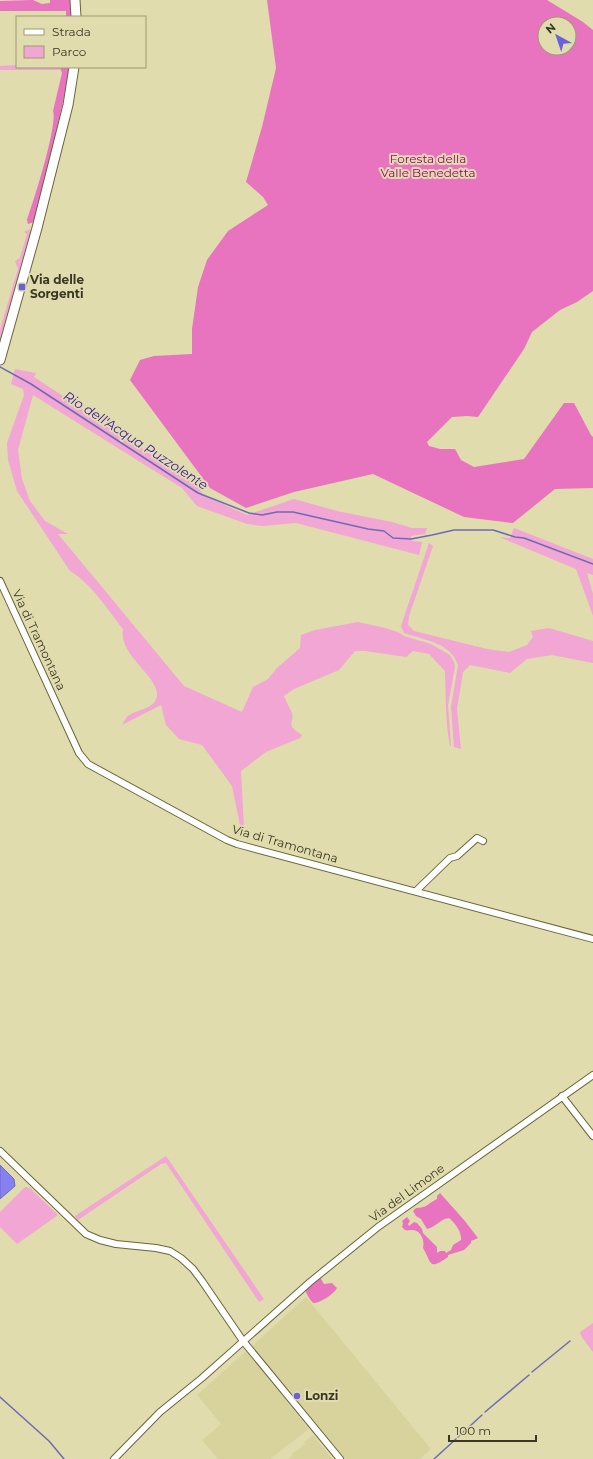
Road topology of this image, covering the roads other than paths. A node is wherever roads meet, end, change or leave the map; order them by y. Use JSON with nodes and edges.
{"nodes":[{"id":1,"x":75,"y":0,"type":"edge"},
{"id":2,"x":76,"y":16,"type":"edge"},
{"id":3,"x":74,"y":68,"type":"edge"},
{"id":4,"x":0,"y":360,"type":"edge"},
{"id":5,"x":0,"y":581,"type":"edge"},
{"id":6,"x":483,"y":841,"type":"dead end"},
{"id":7,"x":416,"y":891,"type":"junction"},
{"id":8,"x":593,"y":939,"type":"edge"},
{"id":9,"x":593,"y":1075,"type":"edge"},
{"id":10,"x":562,"y":1096,"type":"junction"},
{"id":11,"x":593,"y":1136,"type":"edge"},
{"id":12,"x":0,"y":1151,"type":"edge"},
{"id":13,"x":243,"y":1341,"type":"junction"},
{"id":14,"x":114,"y":1459,"type":"edge"},
{"id":15,"x":340,"y":1459,"type":"edge"}],
"edges":[{"from":1,"to":2,"type":"main road"},
{"from":3,"to":4,"type":"main road"},
{"from":5,"to":7,"type":"street","name":"Via di Tramontana"},
{"from":6,"to":7,"type":"street"},
{"from":7,"to":8,"type":"street","name":"Via di Tramontana"},
{"from":9,"to":10,"type":"street","name":"Via del Limone"},
{"from":10,"to":11,"type":"street"},
{"from":10,"to":13,"type":"street","name":"Via del Limone"},
{"from":12,"to":13,"type":"street"},
{"from":13,"to":14,"type":"street","name":"Via del Limone"},
{"from":13,"to":15,"type":"street"}]}
